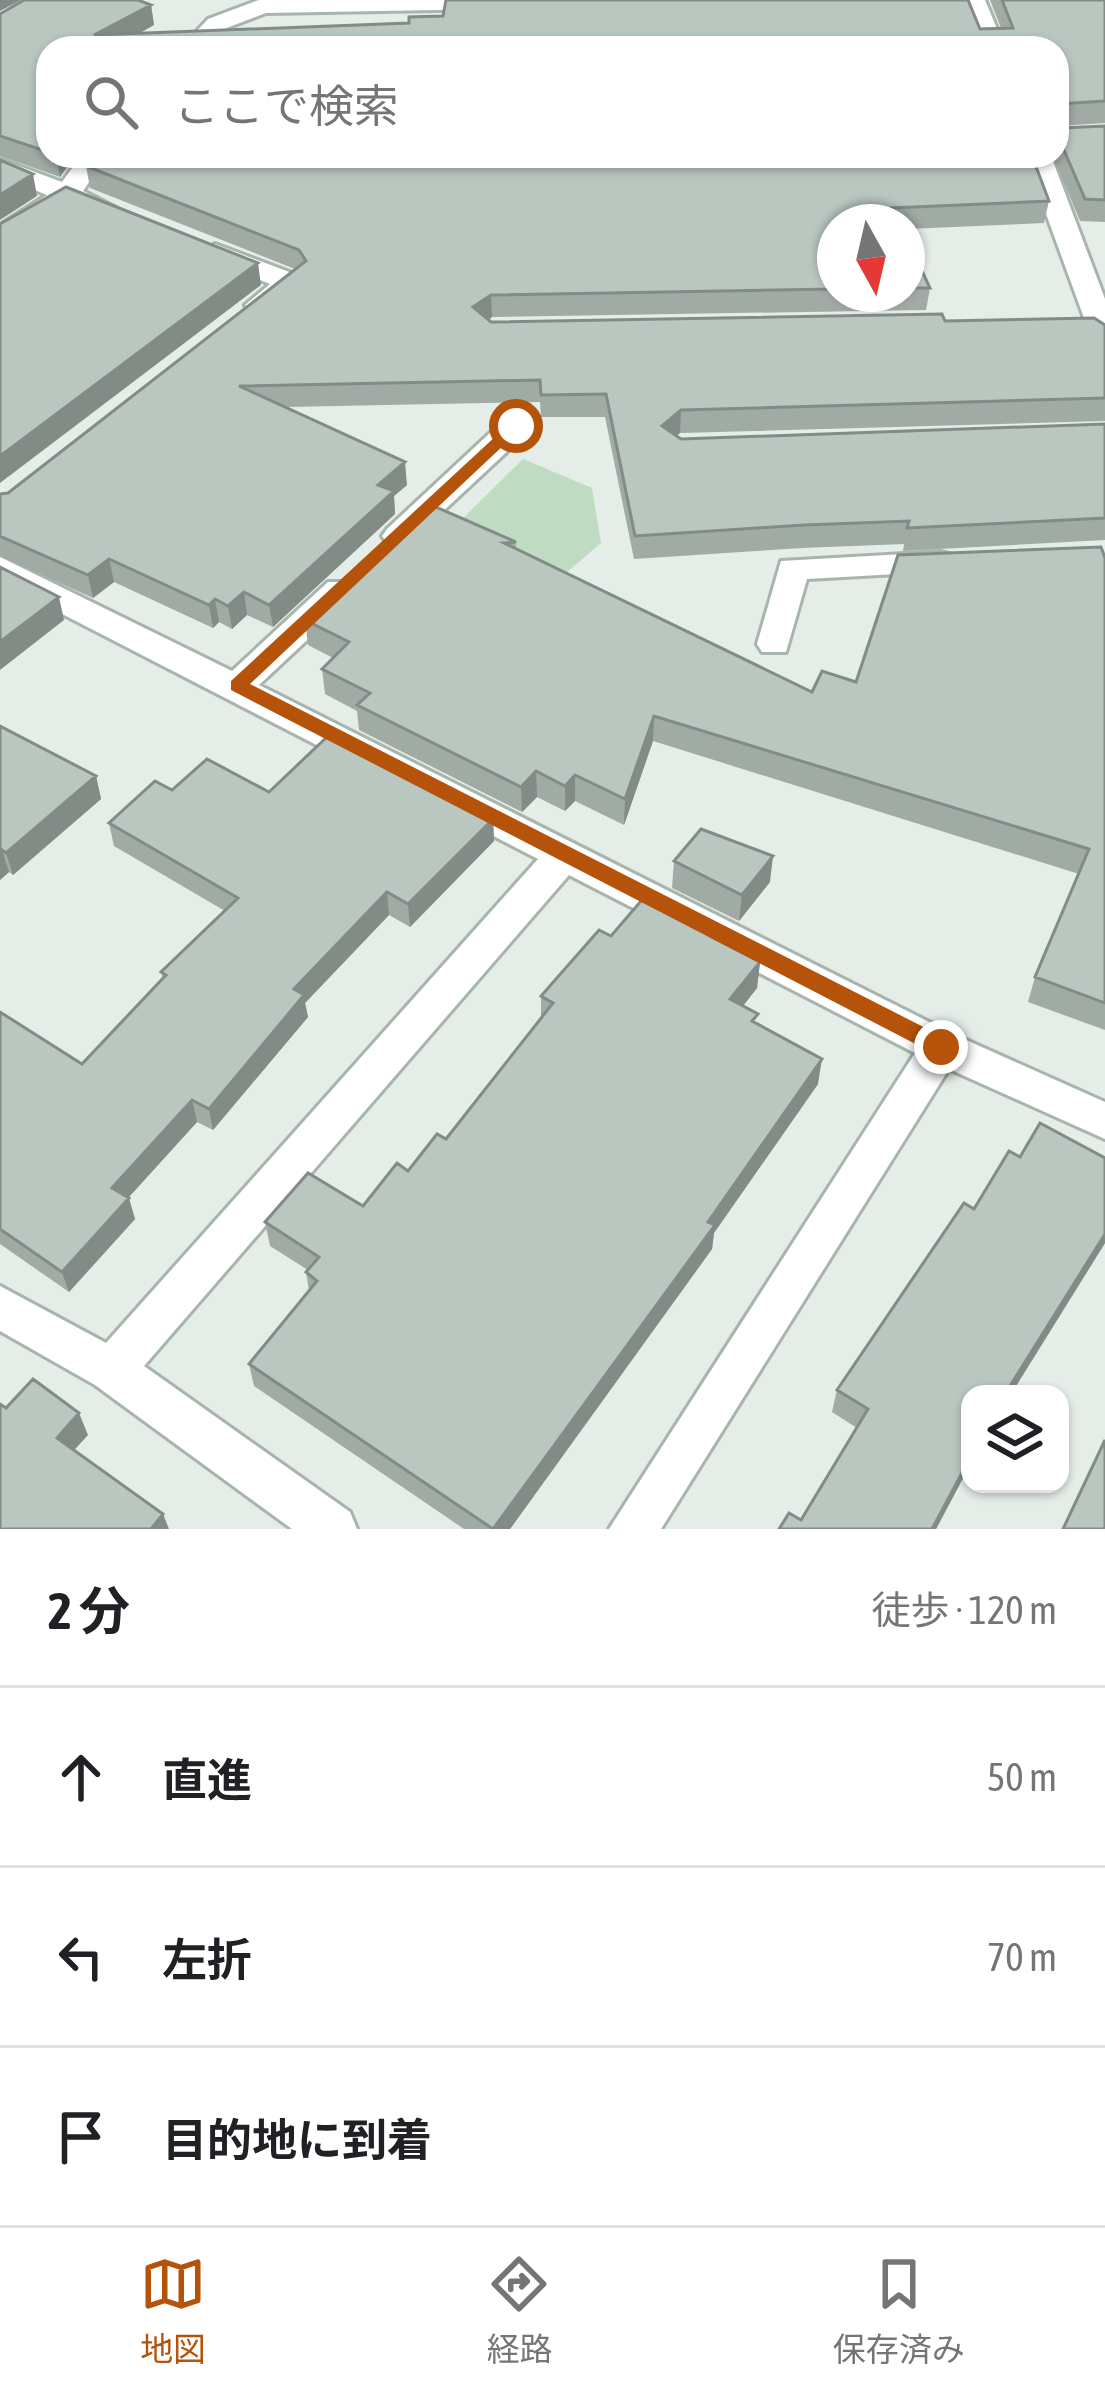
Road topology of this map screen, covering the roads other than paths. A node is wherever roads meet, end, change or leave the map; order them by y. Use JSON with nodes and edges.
{"nodes":[{"id":1,"x":973,"y":0,"type":"edge"},
{"id":2,"x":510,"y":2,"type":"edge"},
{"id":3,"x":204,"y":36,"type":"edge"},
{"id":4,"x":988,"y":36,"type":"edge"},
{"id":5,"x":0,"y":167,"type":"edge"},
{"id":6,"x":85,"y":168,"type":"edge"},
{"id":7,"x":1042,"y":168,"type":"edge"},
{"id":8,"x":67,"y":194,"type":"junction"},
{"id":9,"x":134,"y":220,"type":"edge"},
{"id":10,"x":0,"y":236,"type":"edge"},
{"id":11,"x":178,"y":238,"type":"edge"},
{"id":12,"x":236,"y":324,"type":"edge"},
{"id":13,"x":1096,"y":324,"type":"edge"},
{"id":14,"x":516,"y":426,"type":"dead end"},
{"id":15,"x":961,"y":562,"type":"edge"},
{"id":16,"x":0,"y":568,"type":"edge"},
{"id":17,"x":774,"y":644,"type":"dead end"},
{"id":18,"x":237,"y":686,"type":"junction"},
{"id":19,"x":564,"y":855,"type":"junction"},
{"id":20,"x":941,"y":1047,"type":"junction"},
{"id":21,"x":1105,"y":1121,"type":"edge"},
{"id":22,"x":0,"y":1307,"type":"edge"},
{"id":23,"x":111,"y":1370,"type":"junction"},
{"id":24,"x":318,"y":1525,"type":"edge"},
{"id":25,"x":633,"y":1529,"type":"edge"}],
"edges":[{"from":1,"to":4,"type":"street"},
{"from":2,"to":3,"type":"street"},
{"from":5,"to":8,"type":"street"},
{"from":6,"to":8,"type":"street"},
{"from":7,"to":13,"type":"street"},
{"from":8,"to":9,"type":"street"},
{"from":8,"to":10,"type":"street"},
{"from":11,"to":12,"type":"street"},
{"from":14,"to":18,"type":"street"},
{"from":15,"to":17,"type":"street"},
{"from":16,"to":18,"type":"street"},
{"from":18,"to":19,"type":"street"},
{"from":19,"to":20,"type":"street"},
{"from":19,"to":23,"type":"street"},
{"from":20,"to":21,"type":"street"},
{"from":20,"to":25,"type":"street"},
{"from":22,"to":23,"type":"street"},
{"from":23,"to":24,"type":"street"}]}
